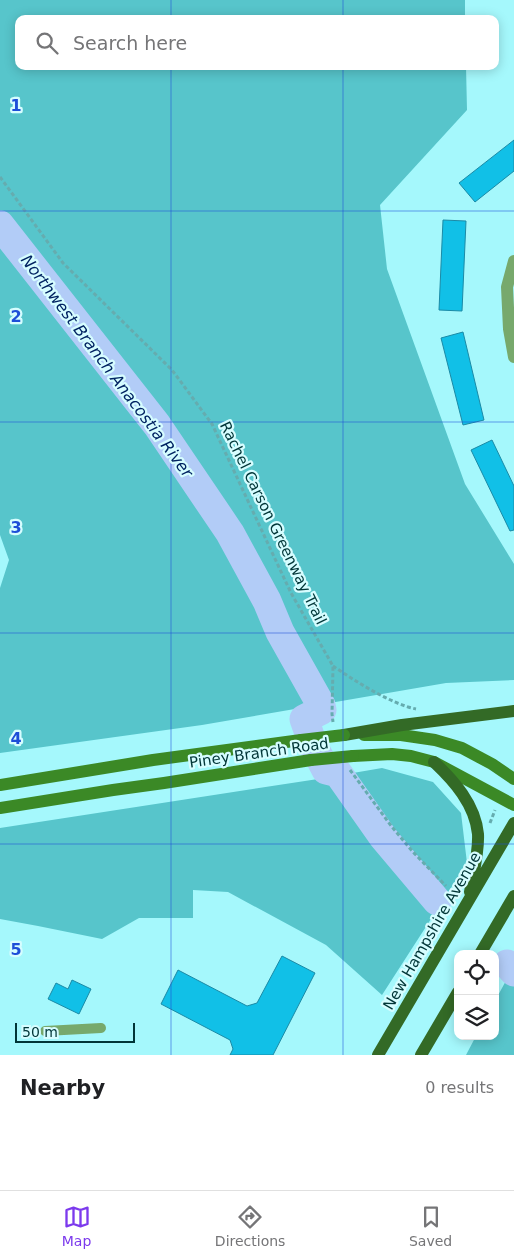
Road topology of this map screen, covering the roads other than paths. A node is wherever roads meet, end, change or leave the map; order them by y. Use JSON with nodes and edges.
{"nodes":[{"id":1,"x":514,"y":261,"type":"edge"},
{"id":2,"x":514,"y":357,"type":"edge"},
{"id":3,"x":514,"y":712,"type":"edge"},
{"id":4,"x":339,"y":733,"type":"junction"},
{"id":5,"x":434,"y":762,"type":"junction"},
{"id":6,"x":514,"y":779,"type":"edge"},
{"id":7,"x":0,"y":785,"type":"edge"},
{"id":8,"x":514,"y":805,"type":"edge"},
{"id":9,"x":0,"y":808,"type":"edge"},
{"id":10,"x":514,"y":823,"type":"edge"},
{"id":11,"x":514,"y":896,"type":"edge"},
{"id":12,"x":468,"y":901,"type":"junction"},
{"id":13,"x":482,"y":950,"type":"edge"},
{"id":14,"x":456,"y":995,"type":"edge"},
{"id":15,"x":101,"y":1028,"type":"dead end"},
{"id":16,"x":45,"y":1031,"type":"dead end"},
{"id":17,"x":378,"y":1055,"type":"edge"},
{"id":18,"x":421,"y":1055,"type":"edge"}],
"edges":[{"from":1,"to":2,"type":"street"},
{"from":3,"to":4,"type":"main road"},
{"from":4,"to":6,"type":"main road","name":"Piney Branch Road"},
{"from":4,"to":7,"type":"main road","name":"Piney Branch Road","bridge":true},
{"from":5,"to":8,"type":"main road","name":"Piney Branch Road"},
{"from":5,"to":9,"type":"main road","name":"Piney Branch Road","bridge":true},
{"from":5,"to":12,"type":"main road"},
{"from":10,"to":12,"type":"main road","name":"New Hampshire Avenue"},
{"from":11,"to":13,"type":"main road"},
{"from":12,"to":17,"type":"main road","name":"New Hampshire Avenue"},
{"from":14,"to":18,"type":"main road"},
{"from":15,"to":16,"type":"lane"}]}
